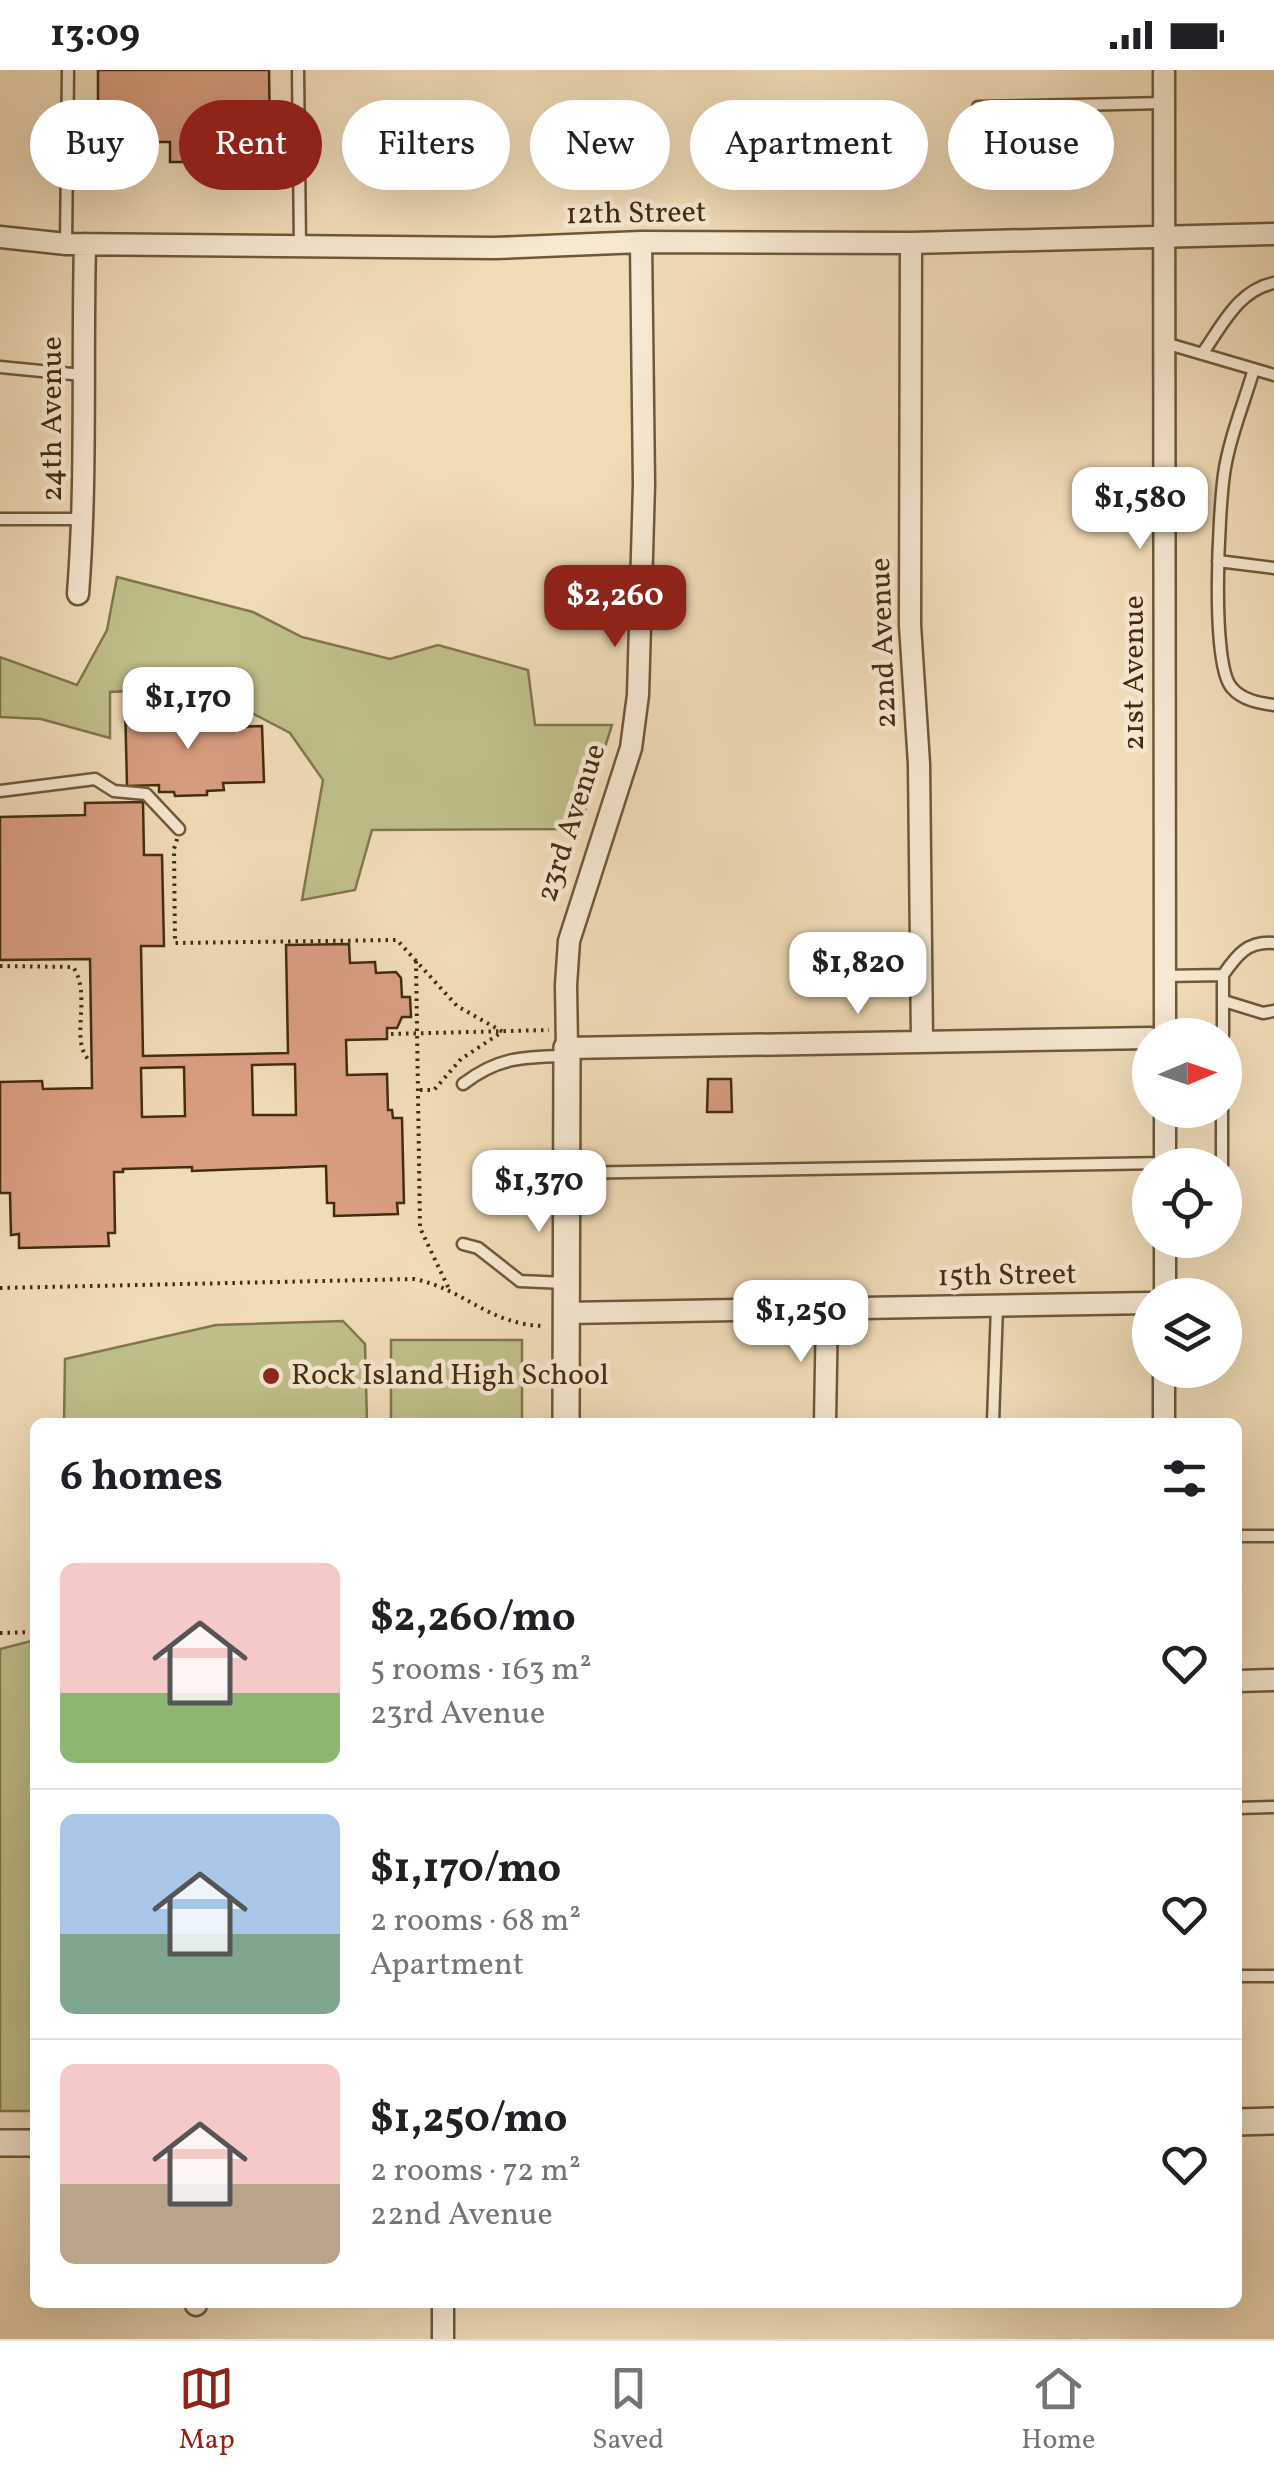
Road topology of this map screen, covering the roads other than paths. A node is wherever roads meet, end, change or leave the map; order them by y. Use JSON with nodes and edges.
{"nodes":[{"id":1,"x":68,"y":70,"type":"edge"},
{"id":2,"x":298,"y":70,"type":"edge"},
{"id":3,"x":1164,"y":70,"type":"edge"},
{"id":4,"x":1164,"y":103,"type":"junction"},
{"id":5,"x":1114,"y":104,"type":"edge"},
{"id":6,"x":1274,"y":234,"type":"edge"},
{"id":7,"x":0,"y":237,"type":"edge"},
{"id":8,"x":1165,"y":238,"type":"junction"},
{"id":9,"x":641,"y":242,"type":"junction"},
{"id":10,"x":911,"y":242,"type":"junction"},
{"id":11,"x":76,"y":244,"type":"junction"},
{"id":12,"x":300,"y":246,"type":"junction"},
{"id":13,"x":1274,"y":283,"type":"edge"},
{"id":14,"x":1165,"y":343,"type":"junction"},
{"id":15,"x":1202,"y":354,"type":"junction"},
{"id":16,"x":0,"y":367,"type":"edge"},
{"id":17,"x":1254,"y":369,"type":"junction"},
{"id":18,"x":82,"y":375,"type":"junction"},
{"id":19,"x":1274,"y":375,"type":"edge"},
{"id":20,"x":0,"y":519,"type":"edge"},
{"id":21,"x":84,"y":519,"type":"junction"},
{"id":22,"x":1218,"y":561,"type":"junction"},
{"id":23,"x":1274,"y":568,"type":"edge"},
{"id":24,"x":78,"y":594,"type":"dead end"},
{"id":25,"x":1274,"y":705,"type":"edge"},
{"id":26,"x":0,"y":791,"type":"edge"},
{"id":27,"x":179,"y":830,"type":"road end"},
{"id":28,"x":1274,"y":943,"type":"edge"},
{"id":29,"x":1223,"y":975,"type":"junction"},
{"id":30,"x":1165,"y":976,"type":"junction"},
{"id":31,"x":1224,"y":1001,"type":"junction"},
{"id":32,"x":1274,"y":1011,"type":"edge"},
{"id":33,"x":1166,"y":1018,"type":"edge"},
{"id":34,"x":1224,"y":1018,"type":"edge"},
{"id":35,"x":1132,"y":1038,"type":"edge"},
{"id":36,"x":922,"y":1041,"type":"junction"},
{"id":37,"x":561,"y":1044,"type":"junction"},
{"id":38,"x":463,"y":1084,"type":"dead end"},
{"id":39,"x":1132,"y":1165,"type":"edge"},
{"id":40,"x":566,"y":1174,"type":"junction"},
{"id":41,"x":463,"y":1244,"type":"dead end"},
{"id":42,"x":566,"y":1283,"type":"junction"},
{"id":43,"x":1132,"y":1304,"type":"edge"},
{"id":44,"x":997,"y":1306,"type":"junction"},
{"id":45,"x":827,"y":1309,"type":"junction"},
{"id":46,"x":557,"y":1319,"type":"junction"},
{"id":47,"x":1164,"y":1388,"type":"edge"},
{"id":48,"x":566,"y":1418,"type":"edge"},
{"id":49,"x":825,"y":1418,"type":"edge"},
{"id":50,"x":993,"y":1418,"type":"edge"},
{"id":51,"x":1164,"y":1418,"type":"edge"},
{"id":52,"x":1242,"y":1536,"type":"edge"},
{"id":53,"x":1274,"y":1536,"type":"edge"},
{"id":54,"x":1274,"y":1680,"type":"edge"},
{"id":55,"x":1242,"y":1681,"type":"edge"},
{"id":56,"x":1274,"y":1807,"type":"edge"},
{"id":57,"x":1242,"y":1808,"type":"edge"},
{"id":58,"x":1242,"y":1976,"type":"edge"},
{"id":59,"x":1274,"y":1976,"type":"edge"},
{"id":60,"x":1274,"y":2121,"type":"edge"},
{"id":61,"x":1242,"y":2122,"type":"edge"},
{"id":62,"x":30,"y":2143,"type":"edge"},
{"id":63,"x":0,"y":2144,"type":"edge"},
{"id":64,"x":443,"y":2308,"type":"edge"},
{"id":65,"x":443,"y":2339,"type":"edge"}],
"edges":[{"from":1,"to":11,"type":"lane"},
{"from":2,"to":12,"type":"lane"},
{"from":3,"to":4,"type":"street","name":"21st Avenue"},
{"from":4,"to":5,"type":"lane"},
{"from":4,"to":8,"type":"street","name":"21st Avenue"},
{"from":6,"to":8,"type":"street","name":"12th Street"},
{"from":7,"to":11,"type":"street","name":"12th Street"},
{"from":8,"to":10,"type":"street","name":"12th Street"},
{"from":8,"to":14,"type":"street","name":"21st Avenue"},
{"from":9,"to":10,"type":"street","name":"12th Street"},
{"from":9,"to":12,"type":"street","name":"12th Street"},
{"from":9,"to":37,"type":"street","name":"23rd Avenue"},
{"from":10,"to":36,"type":"street","name":"22nd Avenue"},
{"from":11,"to":12,"type":"street","name":"12th Street"},
{"from":11,"to":18,"type":"street","name":"24th Avenue"},
{"from":13,"to":15,"type":"lane"},
{"from":14,"to":15,"type":"lane"},
{"from":14,"to":30,"type":"street","name":"21st Avenue"},
{"from":15,"to":17,"type":"lane"},
{"from":16,"to":18,"type":"lane"},
{"from":17,"to":19,"type":"lane"},
{"from":17,"to":22,"type":"lane"},
{"from":18,"to":21,"type":"street","name":"24th Avenue"},
{"from":20,"to":21,"type":"lane"},
{"from":21,"to":24,"type":"street","name":"24th Avenue"},
{"from":22,"to":23,"type":"lane"},
{"from":22,"to":25,"type":"lane"},
{"from":26,"to":27,"type":"lane"},
{"from":28,"to":29,"type":"lane"},
{"from":29,"to":30,"type":"lane"},
{"from":29,"to":31,"type":"lane"},
{"from":30,"to":33,"type":"street","name":"21st Avenue"},
{"from":31,"to":32,"type":"lane"},
{"from":31,"to":34,"type":"lane"},
{"from":35,"to":36,"type":"street"},
{"from":36,"to":37,"type":"street"},
{"from":37,"to":38,"type":"lane"},
{"from":37,"to":40,"type":"street","name":"23rd Avenue"},
{"from":39,"to":40,"type":"lane"},
{"from":40,"to":42,"type":"street","name":"23rd Avenue"},
{"from":41,"to":42,"type":"lane"},
{"from":42,"to":46,"type":"street","name":"23rd Avenue"},
{"from":43,"to":44,"type":"street","name":"15th Street"},
{"from":44,"to":45,"type":"street","name":"15th Street"},
{"from":44,"to":50,"type":"lane"},
{"from":45,"to":46,"type":"street","name":"15th Street"},
{"from":45,"to":49,"type":"street"},
{"from":46,"to":48,"type":"street","name":"23rd Avenue"},
{"from":47,"to":51,"type":"street"},
{"from":52,"to":53,"type":"lane"},
{"from":54,"to":55,"type":"street"},
{"from":56,"to":57,"type":"lane"},
{"from":58,"to":59,"type":"lane"},
{"from":60,"to":61,"type":"street"},
{"from":62,"to":63,"type":"street"},
{"from":64,"to":65,"type":"street"}]}
